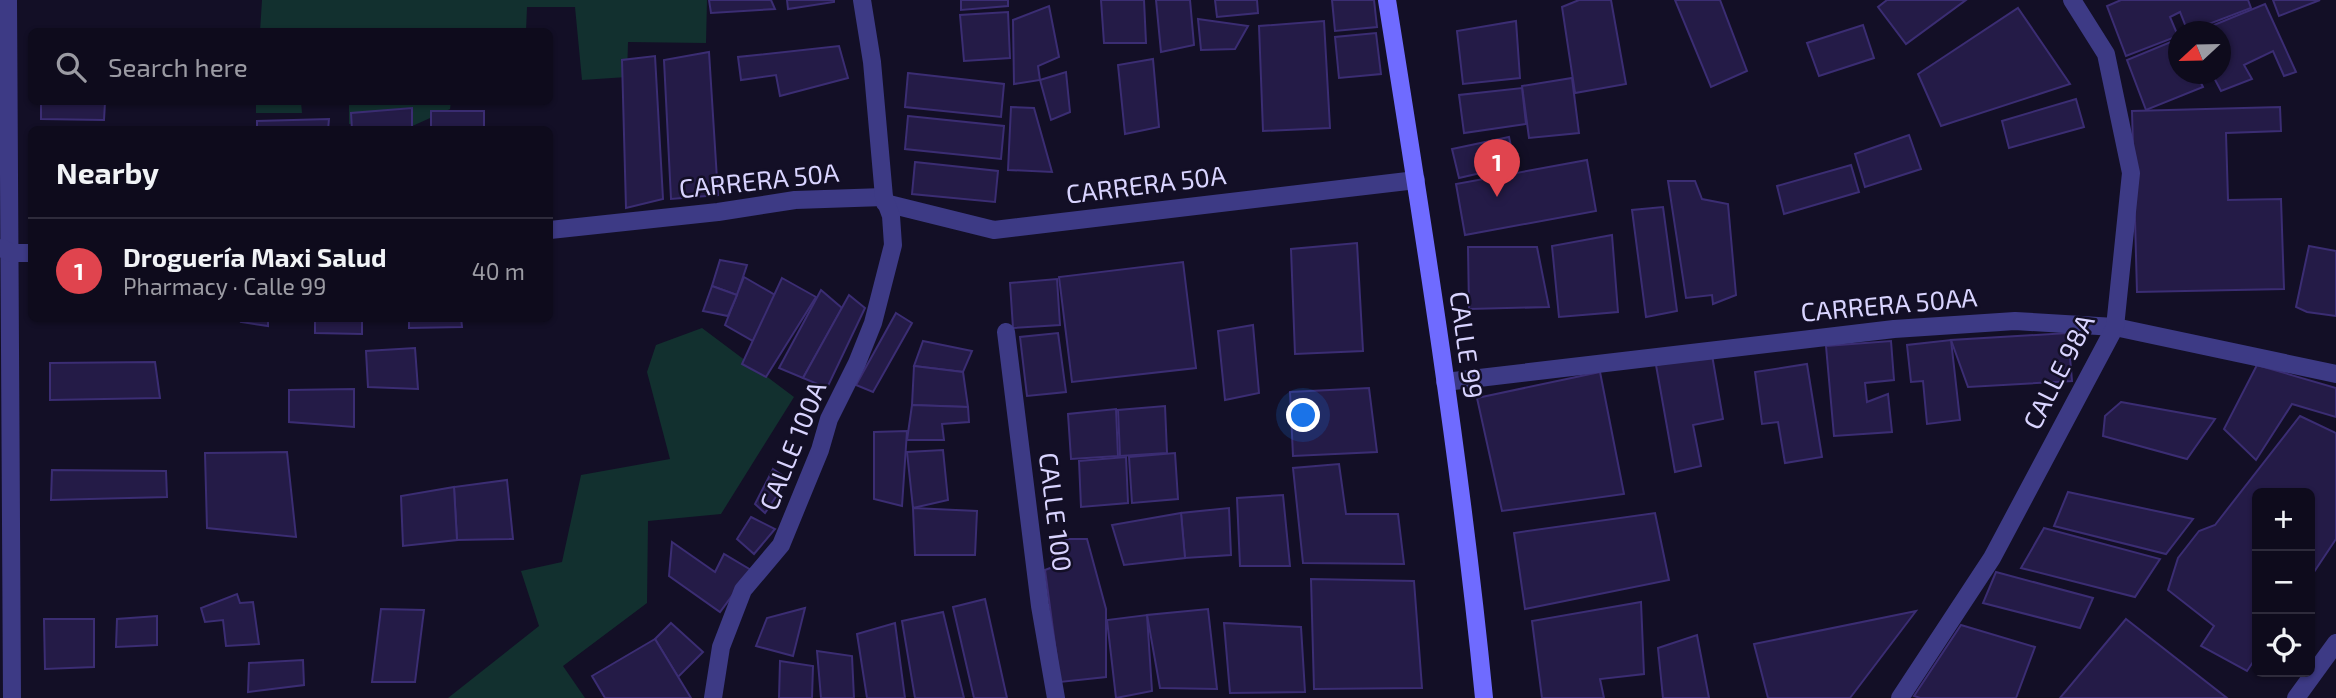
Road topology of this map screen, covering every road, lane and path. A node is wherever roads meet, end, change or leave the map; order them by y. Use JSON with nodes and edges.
{"nodes":[{"id":1,"x":8,"y":0,"type":"edge"},
{"id":2,"x":862,"y":0,"type":"edge"},
{"id":3,"x":1387,"y":0,"type":"edge"},
{"id":4,"x":2072,"y":0,"type":"edge"},
{"id":5,"x":1416,"y":180,"type":"junction"},
{"id":6,"x":885,"y":200,"type":"junction"},
{"id":7,"x":553,"y":230,"type":"edge"},
{"id":8,"x":5,"y":250,"type":"edge"},
{"id":9,"x":28,"y":253,"type":"edge"},
{"id":10,"x":2115,"y":327,"type":"junction"},
{"id":11,"x":1006,"y":332,"type":"dead end"},
{"id":12,"x":2336,"y":374,"type":"edge"},
{"id":13,"x":1445,"y":382,"type":"junction"},
{"id":14,"x":2336,"y":643,"type":"edge"},
{"id":15,"x":12,"y":698,"type":"edge"},
{"id":16,"x":713,"y":698,"type":"edge"},
{"id":17,"x":1056,"y":698,"type":"edge"},
{"id":18,"x":1484,"y":698,"type":"edge"},
{"id":19,"x":1900,"y":698,"type":"edge"},
{"id":20,"x":2296,"y":698,"type":"edge"}],
"edges":[{"from":1,"to":8,"type":"street"},
{"from":2,"to":6,"type":"street"},
{"from":3,"to":5,"type":"street","name":"CALLE 99"},
{"from":4,"to":10,"type":"street","name":"CALLE 98A"},
{"from":5,"to":6,"type":"street","name":"CARRERA 50A"},
{"from":5,"to":13,"type":"street","name":"CALLE 99"},
{"from":6,"to":7,"type":"street","name":"CARRERA 50A"},
{"from":6,"to":16,"type":"street","name":"CALLE 100A"},
{"from":8,"to":9,"type":"street"},
{"from":8,"to":15,"type":"street"},
{"from":10,"to":12,"type":"street","name":"CARRERA 50AA"},
{"from":10,"to":13,"type":"street","name":"CARRERA 50AA"},
{"from":10,"to":19,"type":"street","name":"CALLE 98A"},
{"from":11,"to":17,"type":"street","name":"CALLE 100"},
{"from":13,"to":18,"type":"street","name":"CALLE 99"},
{"from":14,"to":20,"type":"street"}]}
